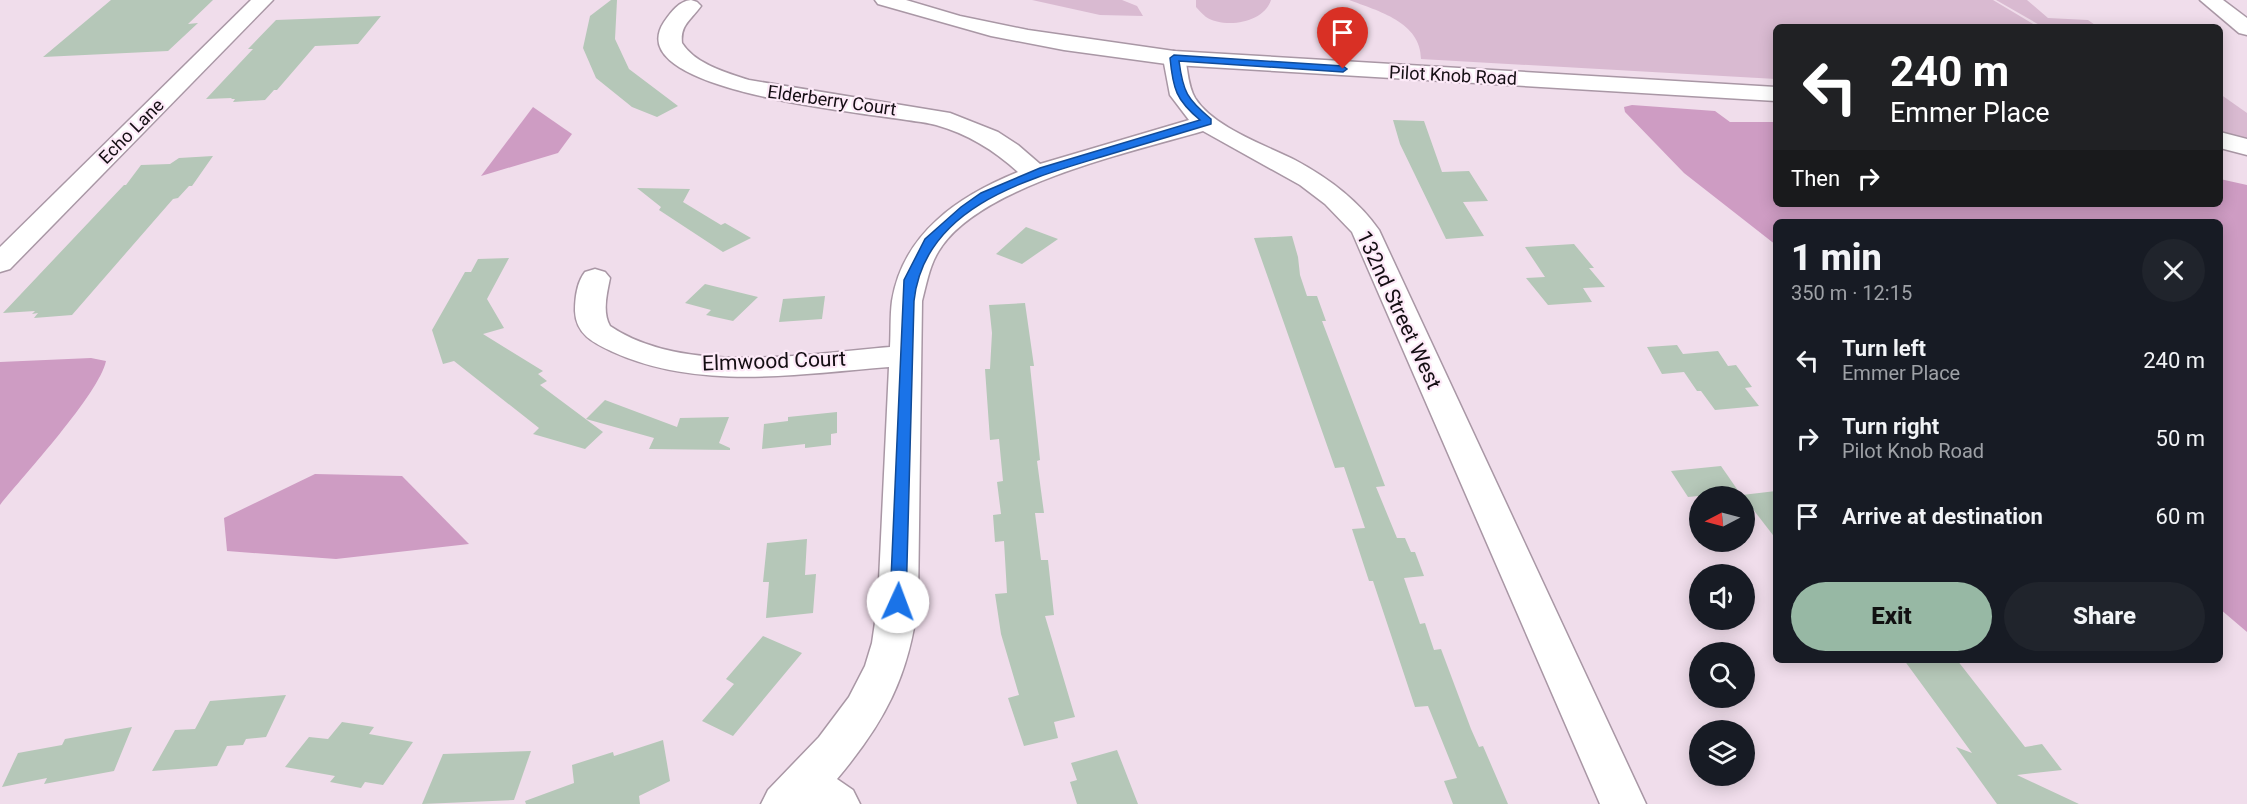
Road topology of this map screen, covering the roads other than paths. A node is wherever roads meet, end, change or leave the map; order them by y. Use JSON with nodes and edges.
{"nodes":[{"id":1,"x":263,"y":0,"type":"edge"},
{"id":2,"x":885,"y":0,"type":"edge"},
{"id":3,"x":931,"y":0,"type":"edge"},
{"id":4,"x":2210,"y":0,"type":"edge"},
{"id":5,"x":690,"y":6,"type":"dead end"},
{"id":6,"x":2247,"y":28,"type":"edge"},
{"id":7,"x":1173,"y":51,"type":"junction"},
{"id":8,"x":1773,"y":79,"type":"edge"},
{"id":9,"x":1773,"y":94,"type":"edge"},
{"id":10,"x":1207,"y":122,"type":"junction"},
{"id":11,"x":2223,"y":142,"type":"edge"},
{"id":12,"x":2247,"y":147,"type":"edge"},
{"id":13,"x":2223,"y":156,"type":"edge"},
{"id":14,"x":2247,"y":161,"type":"edge"},
{"id":15,"x":1035,"y":173,"type":"junction"},
{"id":16,"x":0,"y":263,"type":"edge"},
{"id":17,"x":595,"y":278,"type":"dead end"},
{"id":18,"x":905,"y":356,"type":"junction"},
{"id":19,"x":809,"y":797,"type":"edge"},
{"id":20,"x":1623,"y":804,"type":"edge"}],
"edges":[{"from":1,"to":16,"type":"street","name":"Echo Lane"},
{"from":2,"to":7,"type":"street","name":"Pilot Knob Road"},
{"from":3,"to":7,"type":"street","name":"Pilot Knob Road"},
{"from":4,"to":6,"type":"street"},
{"from":5,"to":15,"type":"street","name":"Elderberry Court"},
{"from":7,"to":8,"type":"street","name":"Pilot Knob Road"},
{"from":7,"to":9,"type":"street","name":"Pilot Knob Road"},
{"from":7,"to":10,"type":"street","name":"132nd Street West"},
{"from":10,"to":15,"type":"street"},
{"from":10,"to":20,"type":"street","name":"132nd Street West"},
{"from":11,"to":12,"type":"street"},
{"from":13,"to":14,"type":"street"},
{"from":15,"to":18,"type":"street"},
{"from":17,"to":18,"type":"street","name":"Elmwood Court"},
{"from":18,"to":19,"type":"street"}]}
